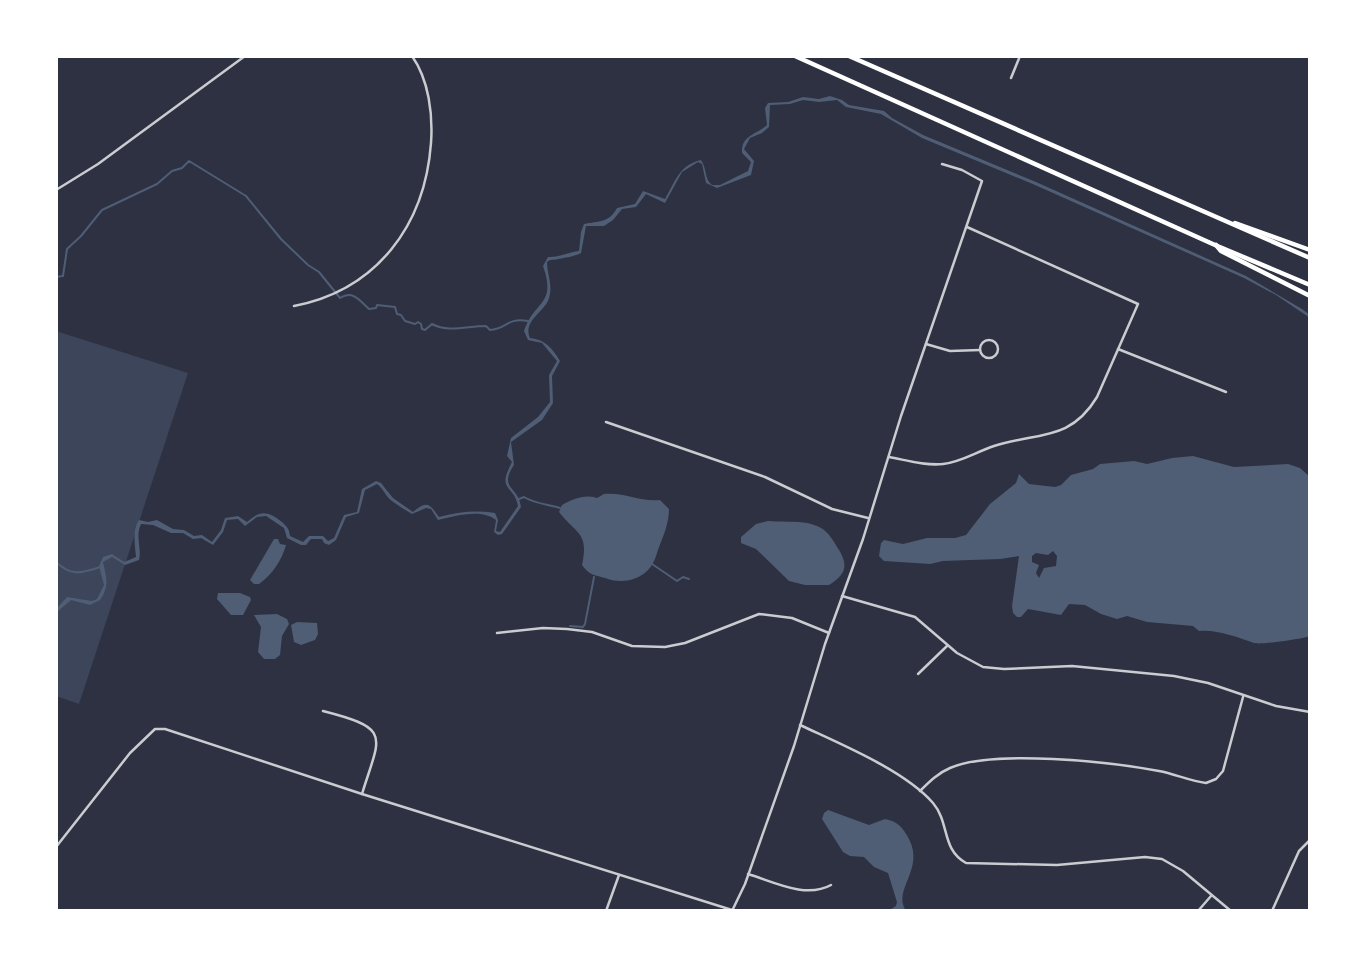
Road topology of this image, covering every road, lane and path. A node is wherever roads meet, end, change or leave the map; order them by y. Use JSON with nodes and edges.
{"nodes":[{"id":1,"x":245,"y":56,"type":"edge"},
{"id":2,"x":412,"y":56,"type":"edge"},
{"id":3,"x":794,"y":56,"type":"edge"},
{"id":4,"x":849,"y":56,"type":"edge"},
{"id":5,"x":1020,"y":56,"type":"edge"},
{"id":6,"x":1011,"y":78,"type":"dead end"},
{"id":7,"x":942,"y":164,"type":"dead end"},
{"id":8,"x":56,"y":190,"type":"edge"},
{"id":9,"x":1203,"y":212,"type":"junction"},
{"id":10,"x":966,"y":227,"type":"junction"},
{"id":11,"x":1215,"y":245,"type":"junction"},
{"id":12,"x":1310,"y":250,"type":"edge"},
{"id":13,"x":1310,"y":258,"type":"edge"},
{"id":14,"x":1310,"y":285,"type":"edge"},
{"id":15,"x":1310,"y":296,"type":"edge"},
{"id":16,"x":294,"y":306,"type":"dead end"},
{"id":17,"x":926,"y":344,"type":"junction"},
{"id":18,"x":1118,"y":349,"type":"junction"},
{"id":19,"x":980,"y":350,"type":"junction"},
{"id":20,"x":1226,"y":393,"type":"dead end"},
{"id":21,"x":606,"y":422,"type":"dead end"},
{"id":22,"x":889,"y":457,"type":"junction"},
{"id":23,"x":868,"y":519,"type":"junction"},
{"id":24,"x":842,"y":596,"type":"junction"},
{"id":25,"x":496,"y":633,"type":"dead end"},
{"id":26,"x":829,"y":633,"type":"junction"},
{"id":27,"x":947,"y":646,"type":"junction"},
{"id":28,"x":918,"y":674,"type":"dead end"},
{"id":29,"x":1243,"y":696,"type":"junction"},
{"id":30,"x":323,"y":711,"type":"dead end"},
{"id":31,"x":1310,"y":712,"type":"edge"},
{"id":32,"x":800,"y":725,"type":"junction"},
{"id":33,"x":920,"y":791,"type":"junction"},
{"id":34,"x":362,"y":794,"type":"junction"},
{"id":35,"x":1310,"y":840,"type":"edge"},
{"id":36,"x":56,"y":846,"type":"edge"},
{"id":37,"x":748,"y":874,"type":"junction"},
{"id":38,"x":618,"y":875,"type":"junction"},
{"id":39,"x":831,"y":885,"type":"dead end"},
{"id":40,"x":1211,"y":896,"type":"junction"},
{"id":41,"x":606,"y":911,"type":"edge"},
{"id":42,"x":732,"y":911,"type":"edge"},
{"id":43,"x":1198,"y":911,"type":"edge"},
{"id":44,"x":1231,"y":911,"type":"edge"},
{"id":45,"x":1272,"y":911,"type":"edge"}],
"edges":[{"from":1,"to":8,"type":"street"},
{"from":2,"to":16,"type":"street"},
{"from":3,"to":11,"type":"highway"},
{"from":4,"to":9,"type":"highway"},
{"from":5,"to":6,"type":"street"},
{"from":7,"to":10,"type":"street"},
{"from":9,"to":12,"type":"highway"},
{"from":9,"to":13,"type":"highway"},
{"from":10,"to":17,"type":"street"},
{"from":10,"to":18,"type":"street"},
{"from":11,"to":14,"type":"highway"},
{"from":11,"to":15,"type":"highway"},
{"from":17,"to":19,"type":"street"},
{"from":17,"to":22,"type":"street"},
{"from":18,"to":20,"type":"street"},
{"from":18,"to":22,"type":"street"},
{"from":19,"to":19,"type":"street"},
{"from":21,"to":23,"type":"street"},
{"from":22,"to":23,"type":"street"},
{"from":23,"to":24,"type":"street"},
{"from":24,"to":26,"type":"street"},
{"from":24,"to":27,"type":"street"},
{"from":25,"to":26,"type":"street"},
{"from":26,"to":32,"type":"street"},
{"from":27,"to":28,"type":"street"},
{"from":27,"to":29,"type":"street"},
{"from":29,"to":31,"type":"street"},
{"from":29,"to":33,"type":"street"},
{"from":30,"to":34,"type":"street"},
{"from":32,"to":33,"type":"street"},
{"from":32,"to":37,"type":"street"},
{"from":33,"to":40,"type":"street"},
{"from":34,"to":36,"type":"street"},
{"from":34,"to":38,"type":"street"},
{"from":35,"to":45,"type":"street"},
{"from":37,"to":39,"type":"street"},
{"from":37,"to":42,"type":"street"},
{"from":38,"to":41,"type":"street"},
{"from":38,"to":42,"type":"street"},
{"from":40,"to":43,"type":"street"},
{"from":40,"to":44,"type":"street"}]}
